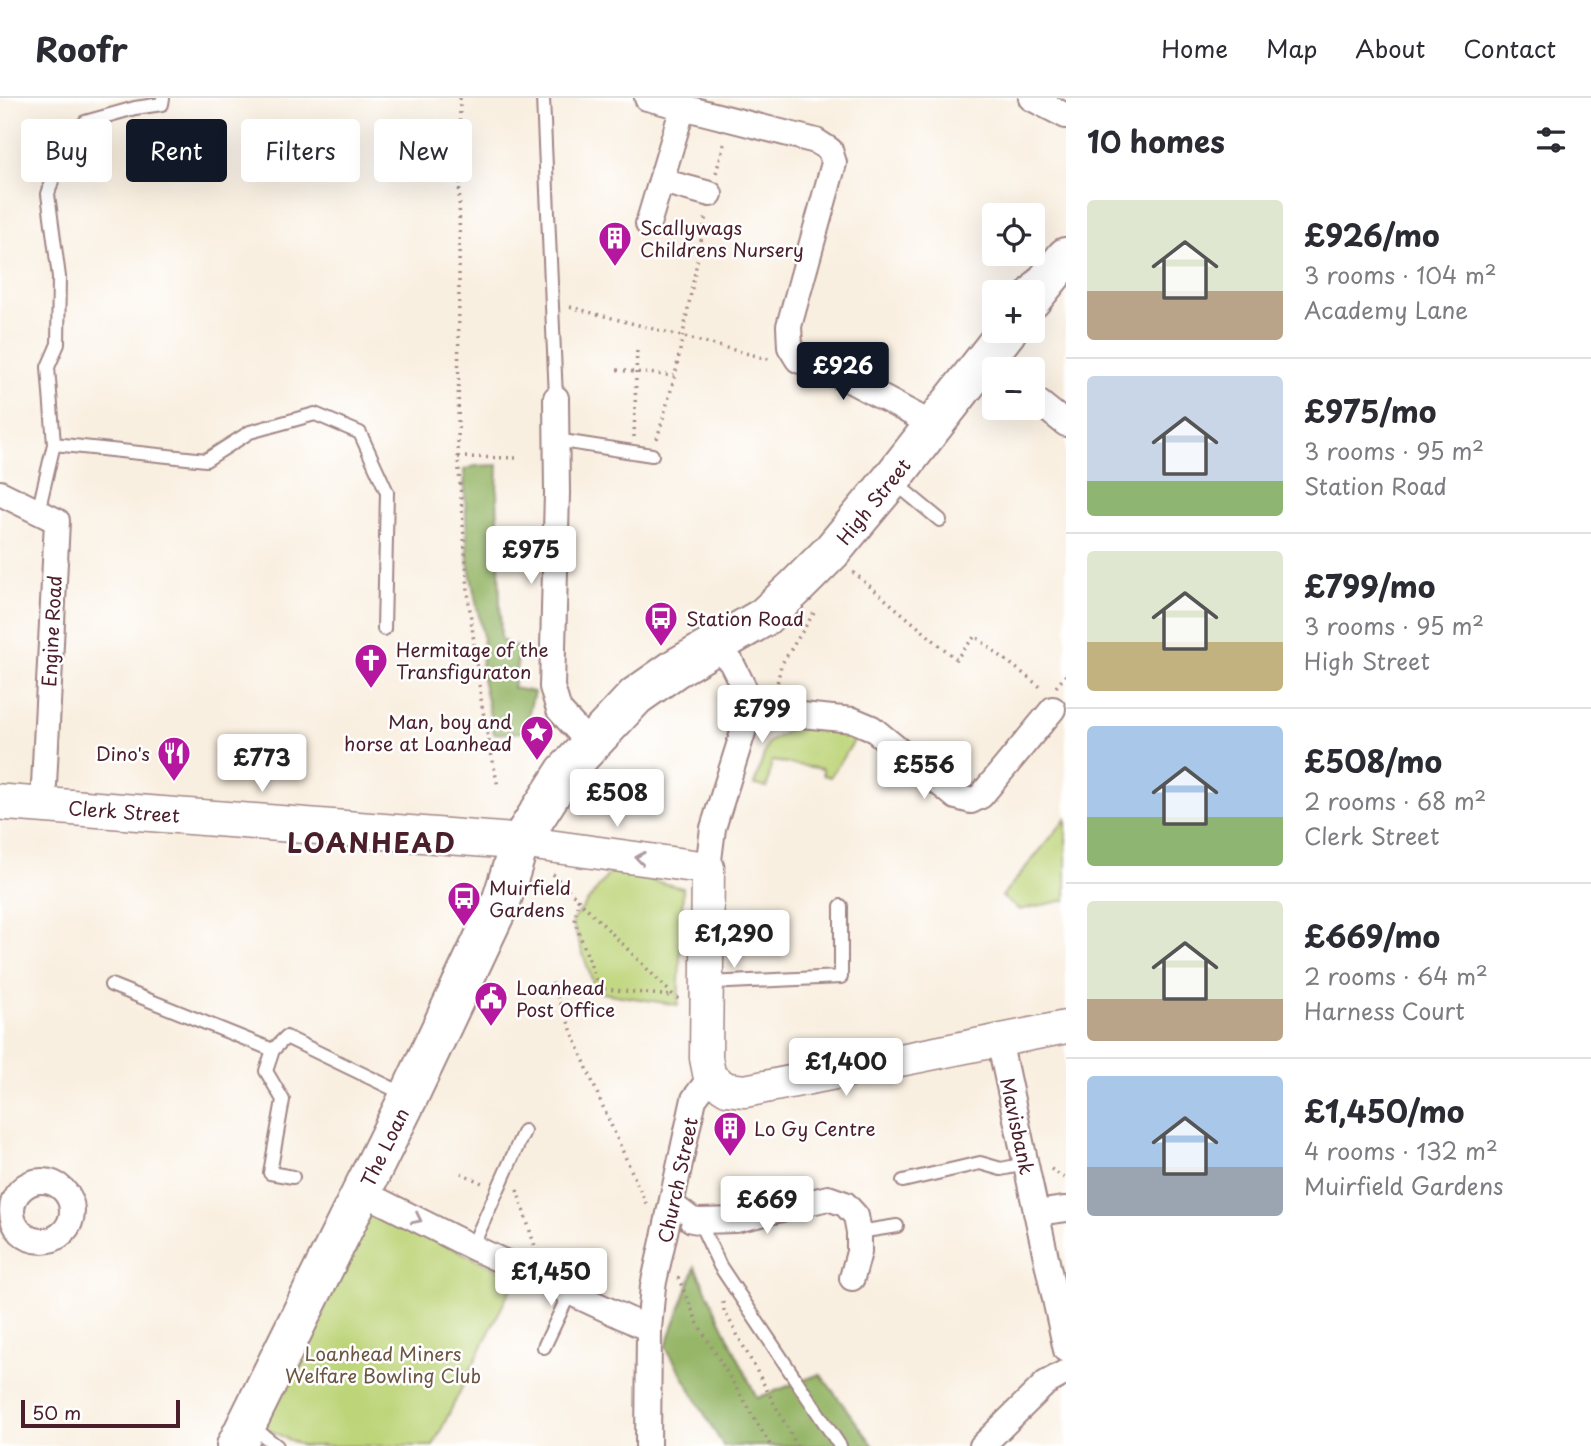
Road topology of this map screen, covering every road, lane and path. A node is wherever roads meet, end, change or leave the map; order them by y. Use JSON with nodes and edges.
{"nodes":[{"id":1,"x":163,"y":98,"type":"edge"},
{"id":2,"x":460,"y":98,"type":"edge"},
{"id":3,"x":543,"y":98,"type":"edge"},
{"id":4,"x":647,"y":98,"type":"edge"},
{"id":5,"x":1031,"y":98,"type":"edge"},
{"id":6,"x":683,"y":107,"type":"junction"},
{"id":7,"x":1066,"y":116,"type":"edge"},
{"id":8,"x":731,"y":120,"type":"junction"},
{"id":9,"x":661,"y":181,"type":"junction"},
{"id":10,"x":710,"y":194,"type":"junction"},
{"id":11,"x":648,"y":224,"type":"dead end"},
{"id":12,"x":1066,"y":257,"type":"edge"},
{"id":13,"x":1045,"y":283,"type":"edge"},
{"id":14,"x":564,"y":306,"type":"dead end"},
{"id":15,"x":682,"y":337,"type":"junction"},
{"id":16,"x":790,"y":347,"type":"junction"},
{"id":17,"x":637,"y":348,"type":"dead end"},
{"id":18,"x":996,"y":353,"type":"edge"},
{"id":19,"x":617,"y":370,"type":"dead end"},
{"id":20,"x":636,"y":370,"type":"junction"},
{"id":21,"x":675,"y":376,"type":"junction"},
{"id":22,"x":556,"y":398,"type":"joint"},
{"id":23,"x":1045,"y":407,"type":"edge"},
{"id":24,"x":1066,"y":424,"type":"edge"},
{"id":25,"x":931,"y":426,"type":"junction"},
{"id":26,"x":556,"y":440,"type":"junction"},
{"id":27,"x":54,"y":444,"type":"junction"},
{"id":28,"x":633,"y":452,"type":"junction"},
{"id":29,"x":652,"y":455,"type":"joint"},
{"id":30,"x":458,"y":457,"type":"junction"},
{"id":31,"x":517,"y":458,"type":"dead end"},
{"id":32,"x":891,"y":480,"type":"junction"},
{"id":33,"x":0,"y":493,"type":"edge"},
{"id":34,"x":38,"y":512,"type":"junction"},
{"id":35,"x":940,"y":520,"type":"dead end"},
{"id":36,"x":831,"y":552,"type":"junction"},
{"id":37,"x":817,"y":608,"type":"dead end"},
{"id":38,"x":384,"y":629,"type":"dead end"},
{"id":39,"x":715,"y":646,"type":"junction"},
{"id":40,"x":1052,"y":702,"type":"joint"},
{"id":41,"x":761,"y":711,"type":"junction"},
{"id":42,"x":590,"y":744,"type":"junction"},
{"id":43,"x":498,"y":787,"type":"dead end"},
{"id":44,"x":0,"y":802,"type":"edge"},
{"id":45,"x":43,"y":805,"type":"junction"},
{"id":46,"x":520,"y":842,"type":"junction"},
{"id":47,"x":708,"y":867,"type":"junction"},
{"id":48,"x":578,"y":898,"type":"junction"},
{"id":49,"x":841,"y":906,"type":"dead end"},
{"id":50,"x":111,"y":985,"type":"dead end"},
{"id":51,"x":675,"y":997,"type":"junction"},
{"id":52,"x":708,"y":997,"type":"junction"},
{"id":53,"x":1066,"y":1027,"type":"edge"},
{"id":54,"x":999,"y":1040,"type":"junction"},
{"id":55,"x":273,"y":1050,"type":"junction"},
{"id":56,"x":710,"y":1078,"type":"junction"},
{"id":57,"x":409,"y":1096,"type":"junction"},
{"id":58,"x":524,"y":1131,"type":"dead end"},
{"id":59,"x":1026,"y":1164,"type":"junction"},
{"id":60,"x":509,"y":1165,"type":"junction"},
{"id":61,"x":461,"y":1173,"type":"dead end"},
{"id":62,"x":293,"y":1177,"type":"dead end"},
{"id":63,"x":903,"y":1181,"type":"dead end"},
{"id":64,"x":497,"y":1191,"type":"junction"},
{"id":65,"x":362,"y":1192,"type":"junction"},
{"id":66,"x":1066,"y":1209,"type":"edge"},
{"id":67,"x":670,"y":1211,"type":"junction"},
{"id":68,"x":1036,"y":1213,"type":"junction"},
{"id":69,"x":699,"y":1220,"type":"junction"},
{"id":70,"x":897,"y":1226,"type":"dead end"},
{"id":71,"x":859,"y":1232,"type":"junction"},
{"id":72,"x":472,"y":1247,"type":"junction"},
{"id":73,"x":720,"y":1266,"type":"junction"},
{"id":74,"x":852,"y":1278,"type":"dead end"},
{"id":75,"x":547,"y":1282,"type":"junction"},
{"id":76,"x":570,"y":1292,"type":"junction"},
{"id":77,"x":649,"y":1329,"type":"junction"},
{"id":78,"x":544,"y":1347,"type":"dead end"},
{"id":79,"x":1066,"y":1350,"type":"edge"},
{"id":80,"x":1066,"y":1372,"type":"edge"},
{"id":81,"x":242,"y":1434,"type":"edge"},
{"id":82,"x":976,"y":1443,"type":"edge"},
{"id":83,"x":277,"y":1446,"type":"edge"},
{"id":84,"x":649,"y":1446,"type":"edge"},
{"id":85,"x":797,"y":1446,"type":"edge"},
{"id":86,"x":840,"y":1446,"type":"edge"}],
"edges":[{"from":1,"to":27,"type":"lane"},
{"from":2,"to":30,"type":"path"},
{"from":3,"to":22,"type":"lane"},
{"from":4,"to":6,"type":"street"},
{"from":5,"to":7,"type":"street"},
{"from":6,"to":8,"type":"street"},
{"from":6,"to":9,"type":"street"},
{"from":8,"to":10,"type":"path"},
{"from":8,"to":16,"type":"street"},
{"from":9,"to":10,"type":"street"},
{"from":9,"to":11,"type":"street"},
{"from":10,"to":15,"type":"path"},
{"from":12,"to":13,"type":"main road"},
{"from":14,"to":15,"type":"path"},
{"from":15,"to":16,"type":"path"},
{"from":15,"to":21,"type":"path"},
{"from":16,"to":25,"type":"street"},
{"from":17,"to":20,"type":"path"},
{"from":18,"to":25,"type":"main road","name":"High Street"},
{"from":19,"to":20,"type":"path"},
{"from":20,"to":21,"type":"path"},
{"from":20,"to":28,"type":"path"},
{"from":21,"to":29,"type":"path"},
{"from":22,"to":26,"type":"street"},
{"from":23,"to":24,"type":"street"},
{"from":25,"to":32,"type":"main road","name":"High Street"},
{"from":26,"to":28,"type":"lane"},
{"from":26,"to":42,"type":"street"},
{"from":27,"to":34,"type":"lane"},
{"from":27,"to":38,"type":"lane"},
{"from":28,"to":29,"type":"lane"},
{"from":30,"to":31,"type":"path"},
{"from":30,"to":43,"type":"path"},
{"from":32,"to":35,"type":"lane"},
{"from":32,"to":36,"type":"main road","name":"High Street"},
{"from":33,"to":34,"type":"street","name":"Engine Road"},
{"from":34,"to":45,"type":"street","name":"Engine Road"},
{"from":36,"to":39,"type":"main road","name":"High Street"},
{"from":36,"to":40,"type":"path"},
{"from":37,"to":41,"type":"path"},
{"from":39,"to":41,"type":"street"},
{"from":39,"to":42,"type":"main road","name":"High Street"},
{"from":40,"to":41,"type":"street"},
{"from":41,"to":47,"type":"street"},
{"from":42,"to":46,"type":"main road","name":"High Street"},
{"from":44,"to":45,"type":"main road","name":"Clerk Street"},
{"from":45,"to":46,"type":"main road","name":"Clerk Street"},
{"from":47,"to":46,"type":"street","name":"Clerk Street","one_way":true},
{"from":46,"to":48,"type":"path"},
{"from":46,"to":57,"type":"main road","name":"The Loan"},
{"from":47,"to":52,"type":"street"},
{"from":48,"to":51,"type":"path"},
{"from":48,"to":51,"type":"path"},
{"from":49,"to":52,"type":"lane"},
{"from":50,"to":55,"type":"lane"},
{"from":51,"to":52,"type":"path"},
{"from":52,"to":56,"type":"street"},
{"from":53,"to":54,"type":"street"},
{"from":54,"to":56,"type":"street"},
{"from":54,"to":59,"type":"street","name":"Mavisbank"},
{"from":55,"to":57,"type":"lane"},
{"from":55,"to":62,"type":"lane"},
{"from":56,"to":67,"type":"street","name":"Church Street"},
{"from":57,"to":65,"type":"main road","name":"The Loan"},
{"from":58,"to":60,"type":"lane"},
{"from":59,"to":63,"type":"lane"},
{"from":59,"to":68,"type":"street","name":"Mavisbank"},
{"from":60,"to":64,"type":"lane"},
{"from":60,"to":75,"type":"path"},
{"from":61,"to":64,"type":"path"},
{"from":64,"to":72,"type":"lane"},
{"from":65,"to":72,"type":"street","one_way":true},
{"from":65,"to":81,"type":"main road","name":"The Loan"},
{"from":66,"to":68,"type":"street"},
{"from":67,"to":69,"type":"street"},
{"from":67,"to":77,"type":"street","name":"Church Street","bridge":true},
{"from":68,"to":79,"type":"street","name":"Mavisbank"},
{"from":69,"to":71,"type":"street"},
{"from":69,"to":73,"type":"lane"},
{"from":70,"to":71,"type":"lane"},
{"from":71,"to":74,"type":"street"},
{"from":72,"to":75,"type":"street"},
{"from":73,"to":85,"type":"path"},
{"from":73,"to":86,"type":"lane"},
{"from":75,"to":76,"type":"street"},
{"from":76,"to":77,"type":"street"},
{"from":76,"to":78,"type":"lane"},
{"from":77,"to":84,"type":"street","name":"Church Street"},
{"from":80,"to":82,"type":"street"},
{"from":81,"to":83,"type":"lane"}]}
